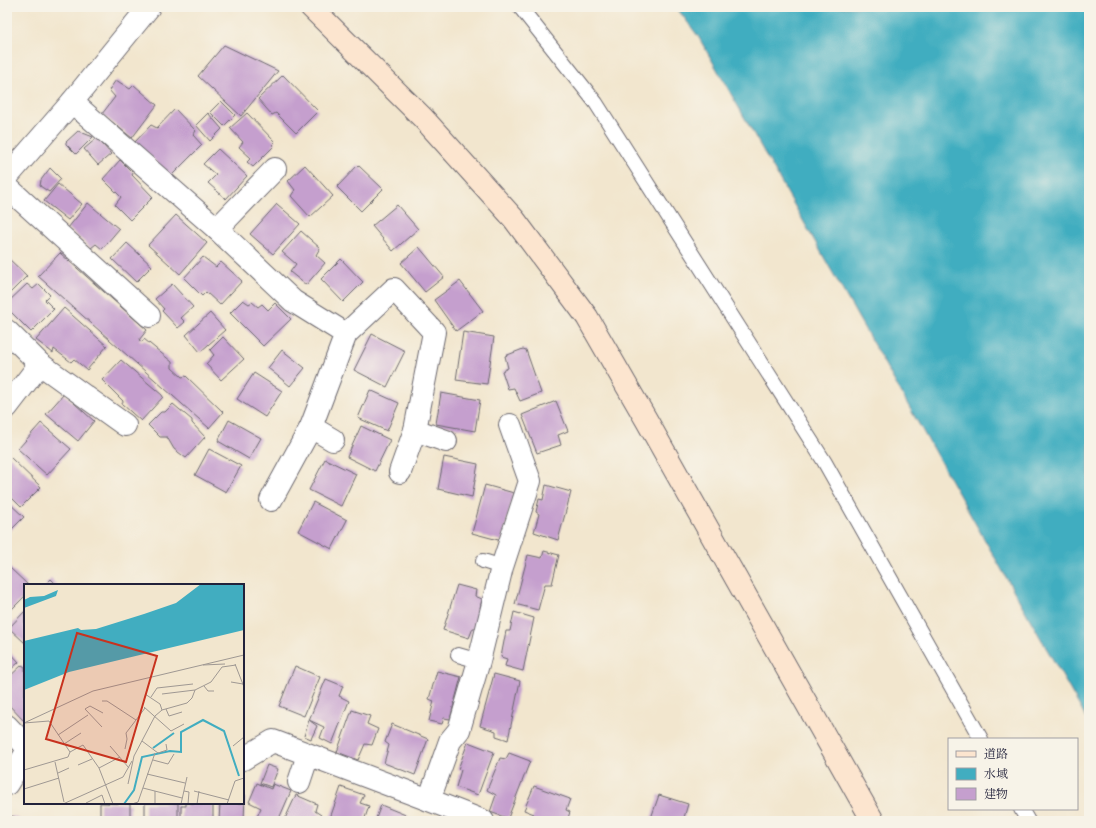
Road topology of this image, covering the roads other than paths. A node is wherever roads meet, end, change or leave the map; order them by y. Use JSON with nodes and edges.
{"nodes":[{"id":1,"x":149,"y":7,"type":"edge"},
{"id":2,"x":311,"y":7,"type":"edge"},
{"id":3,"x":520,"y":7,"type":"edge"},
{"id":4,"x":72,"y":102,"type":"junction"},
{"id":5,"x":275,"y":169,"type":"dead end"},
{"id":6,"x":7,"y":177,"type":"edge"},
{"id":7,"x":7,"y":187,"type":"edge"},
{"id":8,"x":217,"y":229,"type":"junction"},
{"id":9,"x":149,"y":316,"type":"dead end"},
{"id":10,"x":7,"y":331,"type":"edge"},
{"id":11,"x":346,"y":334,"type":"junction"},
{"id":12,"x":40,"y":364,"type":"junction"},
{"id":13,"x":7,"y":407,"type":"edge"},
{"id":14,"x":125,"y":425,"type":"dead end"},
{"id":15,"x":510,"y":425,"type":"dead end"},
{"id":16,"x":312,"y":427,"type":"junction"},
{"id":17,"x":415,"y":430,"type":"junction"},
{"id":18,"x":333,"y":440,"type":"dead end"},
{"id":19,"x":446,"y":441,"type":"dead end"},
{"id":20,"x":400,"y":472,"type":"dead end"},
{"id":21,"x":272,"y":500,"type":"dead end"},
{"id":22,"x":458,"y":655,"type":"dead end"},
{"id":23,"x":479,"y":661,"type":"junction"},
{"id":24,"x":7,"y":726,"type":"edge"},
{"id":25,"x":980,"y":738,"type":"edge"},
{"id":26,"x":24,"y":744,"type":"edge"},
{"id":27,"x":308,"y":755,"type":"junction"},
{"id":28,"x":24,"y":757,"type":"edge"},
{"id":29,"x":244,"y":758,"type":"edge"},
{"id":30,"x":300,"y":782,"type":"dead end"},
{"id":31,"x":7,"y":784,"type":"edge"},
{"id":32,"x":429,"y":800,"type":"junction"},
{"id":33,"x":1022,"y":810,"type":"edge"},
{"id":34,"x":483,"y":821,"type":"edge"},
{"id":35,"x":873,"y":821,"type":"edge"},
{"id":36,"x":1028,"y":821,"type":"edge"}],
"edges":[{"from":1,"to":4,"type":"street"},
{"from":2,"to":35,"type":"street"},
{"from":3,"to":25,"type":"lane"},
{"from":4,"to":6,"type":"street"},
{"from":4,"to":8,"type":"street"},
{"from":5,"to":8,"type":"street"},
{"from":7,"to":9,"type":"street"},
{"from":8,"to":11,"type":"street"},
{"from":10,"to":12,"type":"street"},
{"from":11,"to":16,"type":"street"},
{"from":11,"to":17,"type":"street"},
{"from":12,"to":13,"type":"street"},
{"from":12,"to":14,"type":"street"},
{"from":15,"to":23,"type":"street"},
{"from":16,"to":18,"type":"street"},
{"from":16,"to":21,"type":"street"},
{"from":17,"to":19,"type":"street"},
{"from":17,"to":20,"type":"street"},
{"from":22,"to":23,"type":"lane"},
{"from":23,"to":32,"type":"street"},
{"from":24,"to":26,"type":"street"},
{"from":27,"to":29,"type":"street"},
{"from":27,"to":30,"type":"street"},
{"from":27,"to":32,"type":"street"},
{"from":28,"to":31,"type":"street"},
{"from":32,"to":34,"type":"street"},
{"from":33,"to":36,"type":"lane"}]}
